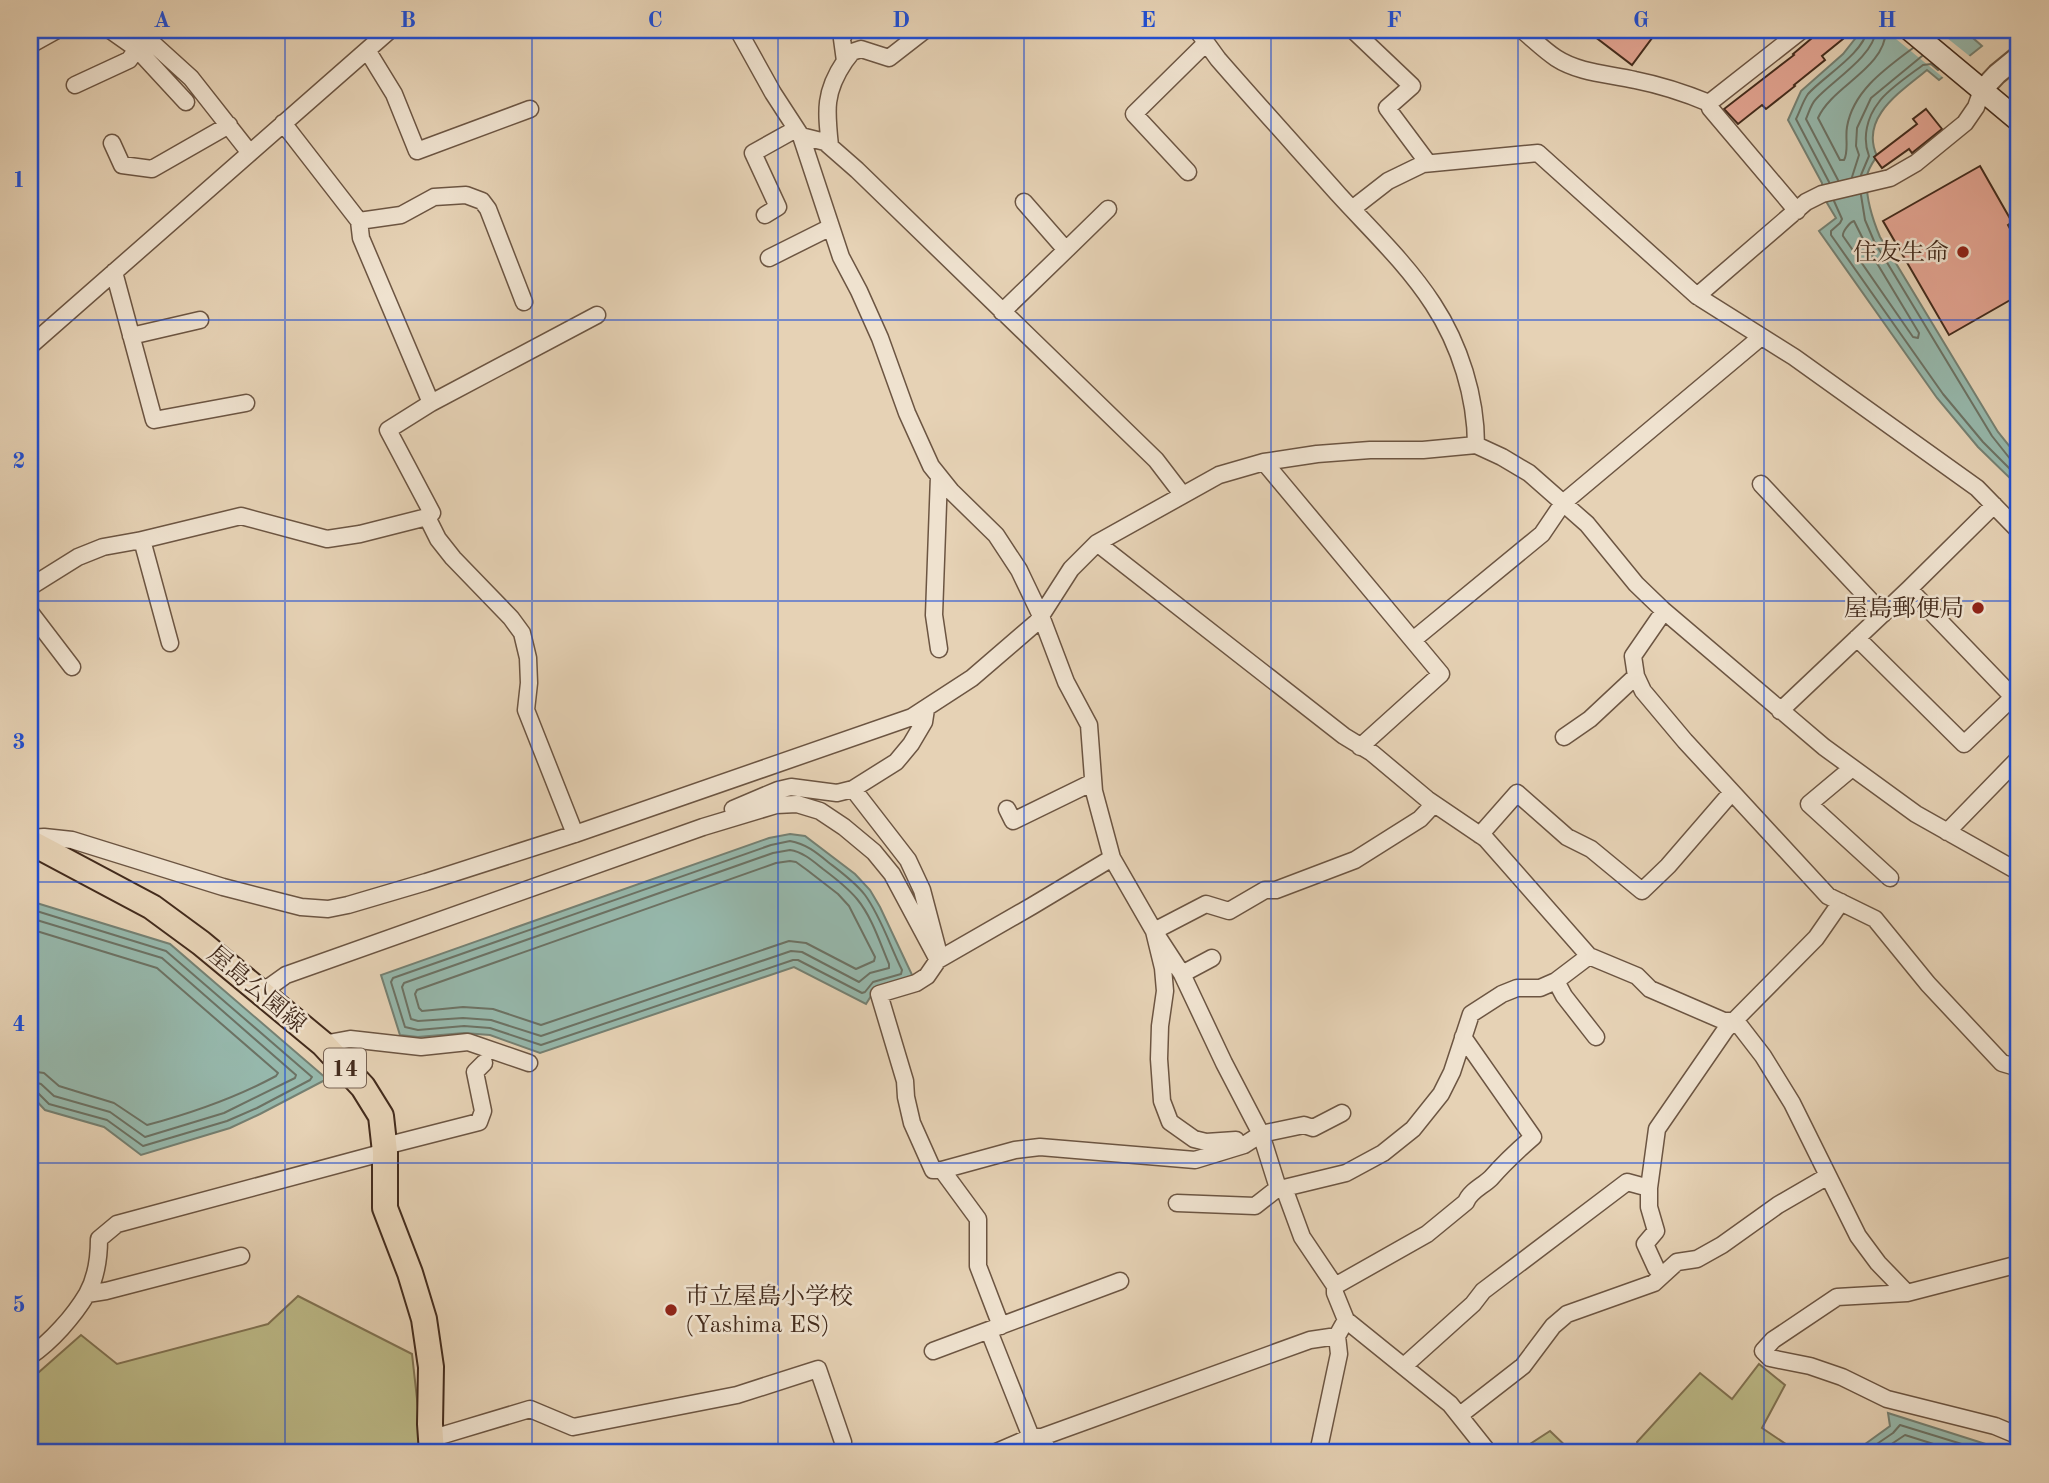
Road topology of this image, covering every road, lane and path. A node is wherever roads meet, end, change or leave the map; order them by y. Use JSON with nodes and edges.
{"nodes":[{"id":1,"x":57,"y":30,"type":"edge"},
{"id":2,"x":110,"y":30,"type":"edge"},
{"id":3,"x":390,"y":30,"type":"edge"},
{"id":4,"x":738,"y":30,"type":"edge"},
{"id":5,"x":846,"y":30,"type":"edge"},
{"id":6,"x":925,"y":30,"type":"edge"},
{"id":7,"x":1353,"y":30,"type":"edge"},
{"id":8,"x":1522,"y":30,"type":"edge"},
{"id":9,"x":1802,"y":30,"type":"edge"},
{"id":10,"x":1910,"y":30,"type":"edge"},
{"id":11,"x":1201,"y":36,"type":"edge"},
{"id":12,"x":141,"y":39,"type":"edge"},
{"id":13,"x":30,"y":45,"type":"edge"},
{"id":14,"x":366,"y":50,"type":"junction"},
{"id":15,"x":2019,"y":56,"type":"edge"},
{"id":16,"x":845,"y":61,"type":"junction"},
{"id":17,"x":75,"y":85,"type":"dead end"},
{"id":18,"x":1982,"y":90,"type":"junction"},
{"id":19,"x":186,"y":102,"type":"dead end"},
{"id":20,"x":1709,"y":103,"type":"junction"},
{"id":21,"x":530,"y":109,"type":"dead end"},
{"id":22,"x":2019,"y":121,"type":"edge"},
{"id":23,"x":283,"y":123,"type":"junction"},
{"id":24,"x":229,"y":125,"type":"junction"},
{"id":25,"x":799,"y":132,"type":"junction"},
{"id":26,"x":112,"y":143,"type":"dead end"},
{"id":27,"x":830,"y":146,"type":"junction"},
{"id":28,"x":250,"y":153,"type":"junction"},
{"id":29,"x":1428,"y":163,"type":"junction"},
{"id":30,"x":1188,"y":172,"type":"dead end"},
{"id":31,"x":1024,"y":202,"type":"dead end"},
{"id":32,"x":1108,"y":209,"type":"dead end"},
{"id":33,"x":1352,"y":209,"type":"junction"},
{"id":34,"x":1797,"y":211,"type":"junction"},
{"id":35,"x":765,"y":215,"type":"dead end"},
{"id":36,"x":359,"y":221,"type":"junction"},
{"id":37,"x":831,"y":227,"type":"junction"},
{"id":38,"x":1066,"y":250,"type":"junction"},
{"id":39,"x":769,"y":258,"type":"dead end"},
{"id":40,"x":114,"y":272,"type":"junction"},
{"id":41,"x":1697,"y":296,"type":"junction"},
{"id":42,"x":524,"y":302,"type":"dead end"},
{"id":43,"x":1002,"y":312,"type":"junction"},
{"id":44,"x":597,"y":315,"type":"dead end"},
{"id":45,"x":200,"y":320,"type":"dead end"},
{"id":46,"x":131,"y":336,"type":"junction"},
{"id":47,"x":1761,"y":337,"type":"junction"},
{"id":48,"x":30,"y":346,"type":"edge"},
{"id":49,"x":246,"y":403,"type":"dead end"},
{"id":50,"x":432,"y":403,"type":"junction"},
{"id":51,"x":1476,"y":445,"type":"junction"},
{"id":52,"x":1264,"y":462,"type":"junction"},
{"id":53,"x":939,"y":476,"type":"junction"},
{"id":54,"x":1761,"y":484,"type":"dead end"},
{"id":55,"x":1182,"y":494,"type":"junction"},
{"id":56,"x":1563,"y":503,"type":"junction"},
{"id":57,"x":1994,"y":505,"type":"junction"},
{"id":58,"x":427,"y":517,"type":"junction"},
{"id":59,"x":2019,"y":531,"type":"edge"},
{"id":60,"x":142,"y":540,"type":"junction"},
{"id":61,"x":1097,"y":543,"type":"junction"},
{"id":62,"x":30,"y":587,"type":"edge"},
{"id":63,"x":1909,"y":589,"type":"junction"},
{"id":64,"x":30,"y":611,"type":"edge"},
{"id":65,"x":1664,"y":611,"type":"junction"},
{"id":66,"x":1883,"y":614,"type":"junction"},
{"id":67,"x":1041,"y":616,"type":"junction"},
{"id":68,"x":1857,"y":638,"type":"junction"},
{"id":69,"x":1413,"y":640,"type":"junction"},
{"id":70,"x":170,"y":643,"type":"dead end"},
{"id":71,"x":939,"y":649,"type":"dead end"},
{"id":72,"x":72,"y":667,"type":"dead end"},
{"id":73,"x":1636,"y":676,"type":"junction"},
{"id":74,"x":926,"y":709,"type":"junction"},
{"id":75,"x":1780,"y":710,"type":"junction"},
{"id":76,"x":1564,"y":737,"type":"dead end"},
{"id":77,"x":1360,"y":747,"type":"junction"},
{"id":78,"x":2019,"y":758,"type":"edge"},
{"id":79,"x":1852,"y":768,"type":"junction"},
{"id":80,"x":1093,"y":782,"type":"junction"},
{"id":81,"x":853,"y":789,"type":"junction"},
{"id":82,"x":1732,"y":792,"type":"junction"},
{"id":83,"x":1434,"y":804,"type":"junction"},
{"id":84,"x":1007,"y":809,"type":"dead end"},
{"id":85,"x":704,"y":827,"type":"junction"},
{"id":86,"x":1947,"y":832,"type":"junction"},
{"id":87,"x":575,"y":834,"type":"junction"},
{"id":88,"x":1480,"y":835,"type":"junction"},
{"id":89,"x":30,"y":840,"type":"edge"},
{"id":90,"x":1112,"y":858,"type":"junction"},
{"id":91,"x":2019,"y":872,"type":"edge"},
{"id":92,"x":1891,"y":878,"type":"dead end"},
{"id":93,"x":1841,"y":902,"type":"junction"},
{"id":94,"x":1154,"y":930,"type":"junction"},
{"id":95,"x":1589,"y":956,"type":"junction"},
{"id":96,"x":1212,"y":958,"type":"dead end"},
{"id":97,"x":938,"y":960,"type":"junction"},
{"id":98,"x":1182,"y":974,"type":"junction"},
{"id":99,"x":1556,"y":981,"type":"junction"},
{"id":100,"x":264,"y":994,"type":"junction"},
{"id":101,"x":1736,"y":1021,"type":"junction"},
{"id":102,"x":1463,"y":1037,"type":"junction"},
{"id":103,"x":1595,"y":1037,"type":"dead end"},
{"id":104,"x":323,"y":1044,"type":"junction"},
{"id":105,"x":484,"y":1063,"type":"dead end"},
{"id":106,"x":529,"y":1063,"type":"dead end"},
{"id":107,"x":2019,"y":1068,"type":"edge"},
{"id":108,"x":1342,"y":1113,"type":"dead end"},
{"id":109,"x":1258,"y":1135,"type":"junction"},
{"id":110,"x":385,"y":1149,"type":"junction"},
{"id":111,"x":942,"y":1170,"type":"junction"},
{"id":112,"x":1828,"y":1176,"type":"junction"},
{"id":113,"x":1281,"y":1188,"type":"junction"},
{"id":114,"x":1649,"y":1188,"type":"junction"},
{"id":115,"x":1177,"y":1203,"type":"dead end"},
{"id":116,"x":241,"y":1256,"type":"dead end"},
{"id":117,"x":2019,"y":1264,"type":"edge"},
{"id":118,"x":1662,"y":1275,"type":"junction"},
{"id":119,"x":1120,"y":1281,"type":"dead end"},
{"id":120,"x":1335,"y":1286,"type":"junction"},
{"id":121,"x":1907,"y":1293,"type":"junction"},
{"id":122,"x":87,"y":1294,"type":"junction"},
{"id":123,"x":1346,"y":1320,"type":"junction"},
{"id":124,"x":995,"y":1328,"type":"junction"},
{"id":125,"x":1337,"y":1336,"type":"junction"},
{"id":126,"x":933,"y":1351,"type":"dead end"},
{"id":127,"x":30,"y":1356,"type":"edge"},
{"id":128,"x":1404,"y":1366,"type":"junction"},
{"id":129,"x":1460,"y":1415,"type":"junction"},
{"id":130,"x":2019,"y":1436,"type":"edge"},
{"id":131,"x":1037,"y":1437,"type":"junction"},
{"id":132,"x":844,"y":1442,"type":"dead end"},
{"id":133,"x":431,"y":1446,"type":"edge"},
{"id":134,"x":994,"y":1453,"type":"edge"},
{"id":135,"x":1049,"y":1453,"type":"edge"},
{"id":136,"x":1318,"y":1453,"type":"edge"},
{"id":137,"x":1489,"y":1453,"type":"edge"}],
"edges":[{"from":1,"to":13,"type":"street"},
{"from":2,"to":12,"type":"street"},
{"from":3,"to":14,"type":"street"},
{"from":4,"to":25,"type":"street"},
{"from":5,"to":16,"type":"street"},
{"from":6,"to":16,"type":"street"},
{"from":7,"to":29,"type":"street"},
{"from":8,"to":20,"type":"street"},
{"from":9,"to":20,"type":"street"},
{"from":10,"to":18,"type":"main road"},
{"from":11,"to":30,"type":"street"},
{"from":11,"to":33,"type":"street"},
{"from":12,"to":17,"type":"street"},
{"from":12,"to":19,"type":"street"},
{"from":12,"to":24,"type":"street"},
{"from":14,"to":21,"type":"street"},
{"from":14,"to":23,"type":"street"},
{"from":15,"to":18,"type":"street"},
{"from":16,"to":27,"type":"street"},
{"from":18,"to":22,"type":"main road"},
{"from":18,"to":34,"type":"street"},
{"from":20,"to":34,"type":"street"},
{"from":23,"to":28,"type":"street"},
{"from":23,"to":36,"type":"street"},
{"from":24,"to":26,"type":"street"},
{"from":24,"to":28,"type":"street"},
{"from":25,"to":27,"type":"street"},
{"from":25,"to":35,"type":"street"},
{"from":25,"to":37,"type":"street"},
{"from":27,"to":43,"type":"street"},
{"from":28,"to":40,"type":"street"},
{"from":29,"to":33,"type":"street"},
{"from":29,"to":41,"type":"street"},
{"from":31,"to":38,"type":"street"},
{"from":32,"to":38,"type":"street"},
{"from":33,"to":51,"type":"street"},
{"from":34,"to":41,"type":"street"},
{"from":36,"to":42,"type":"street"},
{"from":36,"to":50,"type":"street"},
{"from":37,"to":39,"type":"street"},
{"from":37,"to":53,"type":"street"},
{"from":38,"to":43,"type":"street"},
{"from":40,"to":46,"type":"street"},
{"from":40,"to":48,"type":"street"},
{"from":41,"to":47,"type":"street"},
{"from":43,"to":55,"type":"street"},
{"from":44,"to":50,"type":"street"},
{"from":45,"to":46,"type":"street"},
{"from":46,"to":49,"type":"street"},
{"from":47,"to":56,"type":"street"},
{"from":47,"to":57,"type":"street"},
{"from":50,"to":58,"type":"street"},
{"from":51,"to":52,"type":"street"},
{"from":51,"to":56,"type":"street"},
{"from":52,"to":55,"type":"street"},
{"from":52,"to":69,"type":"street"},
{"from":53,"to":67,"type":"street"},
{"from":53,"to":71,"type":"street"},
{"from":54,"to":66,"type":"street"},
{"from":55,"to":61,"type":"street"},
{"from":56,"to":65,"type":"street"},
{"from":56,"to":69,"type":"street"},
{"from":57,"to":59,"type":"street"},
{"from":57,"to":63,"type":"street"},
{"from":58,"to":60,"type":"street"},
{"from":58,"to":87,"type":"street"},
{"from":60,"to":62,"type":"street"},
{"from":60,"to":70,"type":"street"},
{"from":61,"to":67,"type":"street"},
{"from":61,"to":77,"type":"street"},
{"from":63,"to":66,"type":"street"},
{"from":63,"to":68,"type":"street"},
{"from":64,"to":72,"type":"street"},
{"from":65,"to":73,"type":"street"},
{"from":65,"to":75,"type":"street"},
{"from":66,"to":68,"type":"street"},
{"from":67,"to":74,"type":"street"},
{"from":67,"to":80,"type":"street"},
{"from":68,"to":75,"type":"street"},
{"from":69,"to":77,"type":"street"},
{"from":73,"to":76,"type":"street"},
{"from":73,"to":82,"type":"street"},
{"from":74,"to":81,"type":"street"},
{"from":74,"to":87,"type":"street"},
{"from":75,"to":79,"type":"street"},
{"from":77,"to":83,"type":"street"},
{"from":78,"to":86,"type":"street"},
{"from":79,"to":86,"type":"street"},
{"from":79,"to":92,"type":"street"},
{"from":80,"to":84,"type":"street"},
{"from":80,"to":90,"type":"street"},
{"from":81,"to":85,"type":"street"},
{"from":81,"to":97,"type":"street"},
{"from":82,"to":88,"type":"street"},
{"from":82,"to":93,"type":"street"},
{"from":83,"to":88,"type":"street"},
{"from":83,"to":94,"type":"street"},
{"from":85,"to":97,"type":"street"},
{"from":85,"to":100,"type":"street"},
{"from":86,"to":91,"type":"street"},
{"from":87,"to":89,"type":"street"},
{"from":88,"to":95,"type":"street"},
{"from":89,"to":100,"type":"main road","name":"屋島公園線","number":"14"},
{"from":90,"to":94,"type":"street"},
{"from":90,"to":97,"type":"street"},
{"from":93,"to":101,"type":"street"},
{"from":93,"to":107,"type":"street"},
{"from":94,"to":98,"type":"street"},
{"from":94,"to":109,"type":"street"},
{"from":95,"to":99,"type":"street"},
{"from":95,"to":101,"type":"street"},
{"from":96,"to":98,"type":"street"},
{"from":97,"to":111,"type":"street"},
{"from":98,"to":109,"type":"street"},
{"from":99,"to":102,"type":"street"},
{"from":99,"to":103,"type":"street"},
{"from":100,"to":104,"type":"main road","name":"屋島公園線","number":"14"},
{"from":101,"to":112,"type":"street"},
{"from":101,"to":114,"type":"street"},
{"from":102,"to":113,"type":"street"},
{"from":102,"to":120,"type":"street"},
{"from":104,"to":106,"type":"street"},
{"from":104,"to":110,"type":"main road","name":"屋島公園線","number":"14"},
{"from":105,"to":110,"type":"street"},
{"from":108,"to":109,"type":"street"},
{"from":109,"to":111,"type":"street"},
{"from":109,"to":113,"type":"street"},
{"from":110,"to":122,"type":"street"},
{"from":110,"to":133,"type":"main road","name":"屋島公園線","number":"14"},
{"from":111,"to":124,"type":"street"},
{"from":112,"to":118,"type":"street"},
{"from":112,"to":121,"type":"street"},
{"from":113,"to":115,"type":"street"},
{"from":113,"to":120,"type":"street"},
{"from":114,"to":118,"type":"street"},
{"from":114,"to":128,"type":"street"},
{"from":116,"to":122,"type":"street"},
{"from":117,"to":121,"type":"street"},
{"from":118,"to":129,"type":"street"},
{"from":119,"to":124,"type":"street"},
{"from":120,"to":123,"type":"street"},
{"from":121,"to":130,"type":"street"},
{"from":122,"to":127,"type":"street"},
{"from":123,"to":125,"type":"street"},
{"from":123,"to":128,"type":"street"},
{"from":124,"to":126,"type":"street"},
{"from":124,"to":131,"type":"street"},
{"from":125,"to":131,"type":"street"},
{"from":125,"to":136,"type":"street"},
{"from":128,"to":129,"type":"street"},
{"from":129,"to":137,"type":"street"},
{"from":131,"to":134,"type":"street"},
{"from":131,"to":135,"type":"street"},
{"from":132,"to":133,"type":"street"}]}
